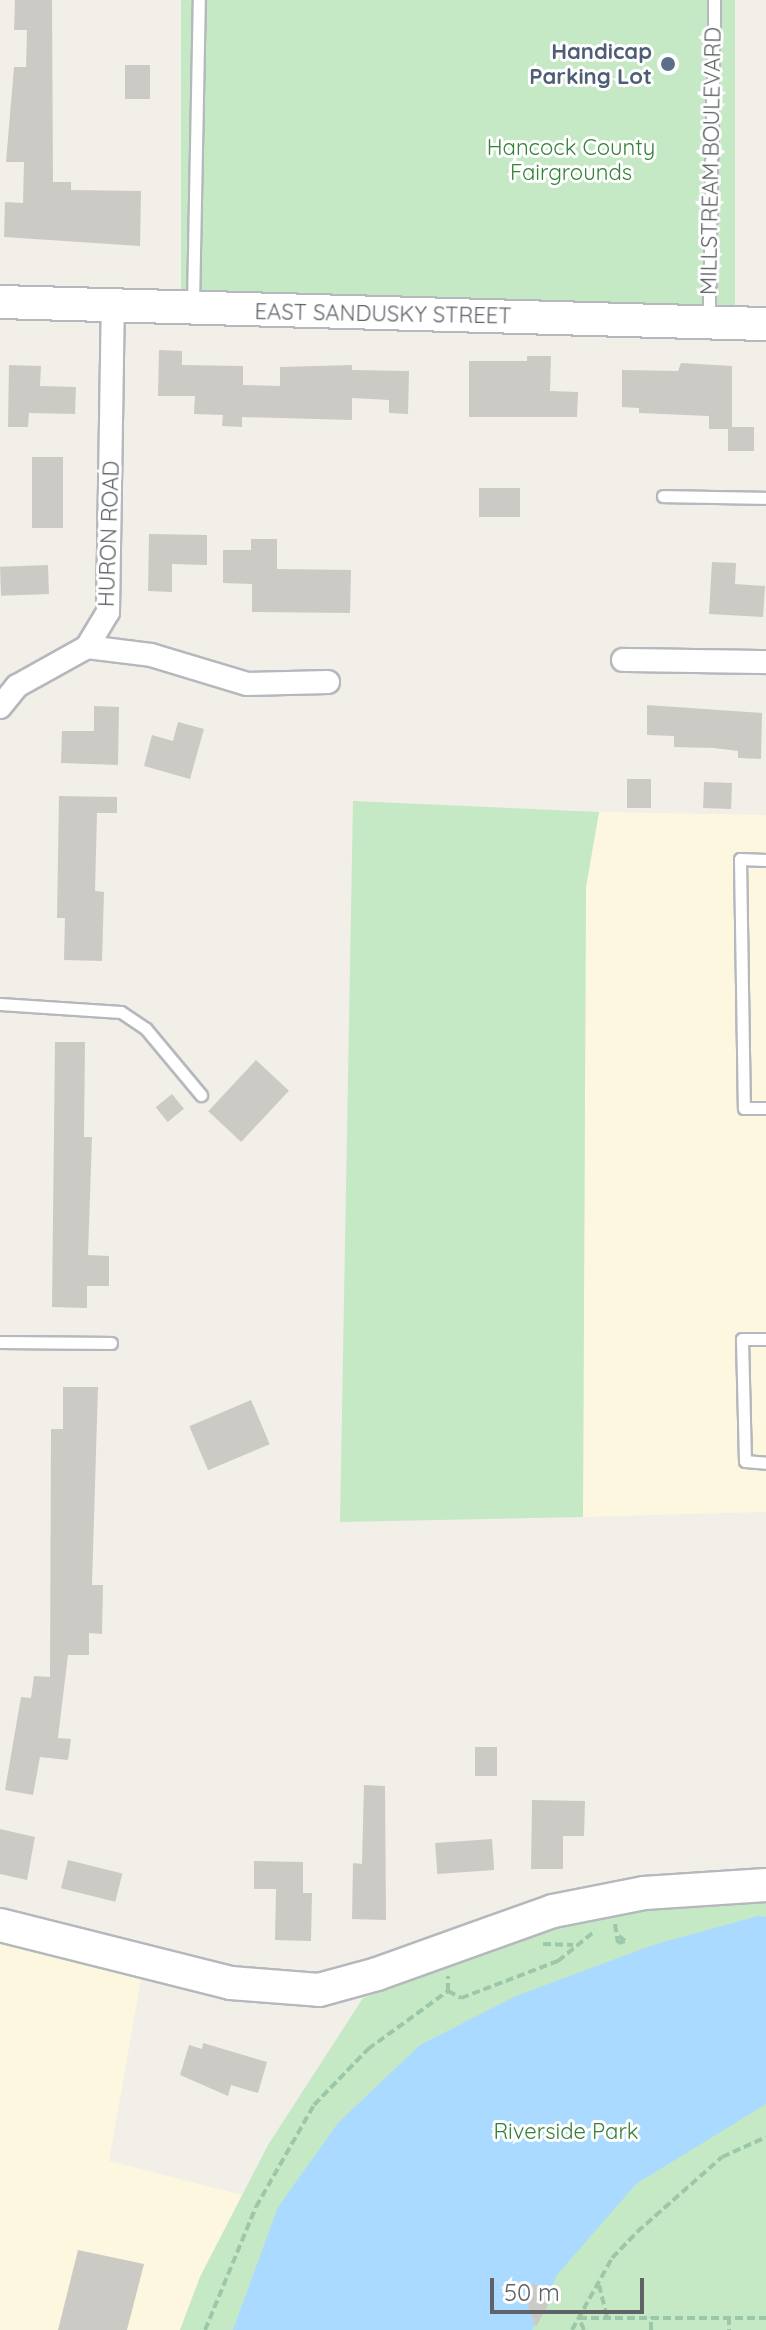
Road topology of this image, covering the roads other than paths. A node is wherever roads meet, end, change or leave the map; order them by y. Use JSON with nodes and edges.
{"nodes":[{"id":1,"x":199,"y":0,"type":"edge"},
{"id":2,"x":714,"y":0,"type":"edge"},
{"id":3,"x":0,"y":302,"type":"edge"},
{"id":4,"x":113,"y":306,"type":"junction"},
{"id":5,"x":192,"y":309,"type":"junction"},
{"id":6,"x":709,"y":323,"type":"junction"},
{"id":7,"x":766,"y":324,"type":"edge"},
{"id":8,"x":663,"y":496,"type":"dead end"},
{"id":9,"x":766,"y":498,"type":"edge"},
{"id":10,"x":87,"y":647,"type":"junction"},
{"id":11,"x":623,"y":660,"type":"dead end"},
{"id":12,"x":766,"y":662,"type":"edge"},
{"id":13,"x":328,"y":682,"type":"dead end"},
{"id":14,"x":4,"y":697,"type":"edge"},
{"id":15,"x":766,"y":860,"type":"edge"},
{"id":16,"x":0,"y":1004,"type":"edge"},
{"id":17,"x":201,"y":1095,"type":"dead end"},
{"id":18,"x":766,"y":1108,"type":"edge"},
{"id":19,"x":766,"y":1339,"type":"edge"},
{"id":20,"x":0,"y":1342,"type":"edge"},
{"id":21,"x":111,"y":1343,"type":"dead end"},
{"id":22,"x":766,"y":1463,"type":"edge"},
{"id":23,"x":766,"y":1885,"type":"edge"},
{"id":24,"x":0,"y":1925,"type":"edge"}],
"edges":[{"from":1,"to":5,"type":"lane"},
{"from":2,"to":6,"type":"lane","name":"MILLSTREAM BOULEVARD"},
{"from":3,"to":4,"type":"main road","name":"EAST SANDUSKY STREET"},
{"from":4,"to":5,"type":"main road","name":"EAST SANDUSKY STREET"},
{"from":4,"to":10,"type":"street","name":"HURON ROAD"},
{"from":5,"to":6,"type":"main road","name":"EAST SANDUSKY STREET"},
{"from":6,"to":7,"type":"main road","name":"EAST SANDUSKY STREET"},
{"from":8,"to":9,"type":"lane"},
{"from":10,"to":13,"type":"street"},
{"from":10,"to":14,"type":"street"},
{"from":11,"to":12,"type":"street"},
{"from":15,"to":18,"type":"lane"},
{"from":16,"to":17,"type":"lane"},
{"from":19,"to":22,"type":"lane"},
{"from":20,"to":21,"type":"lane"},
{"from":23,"to":24,"type":"main road"}]}
